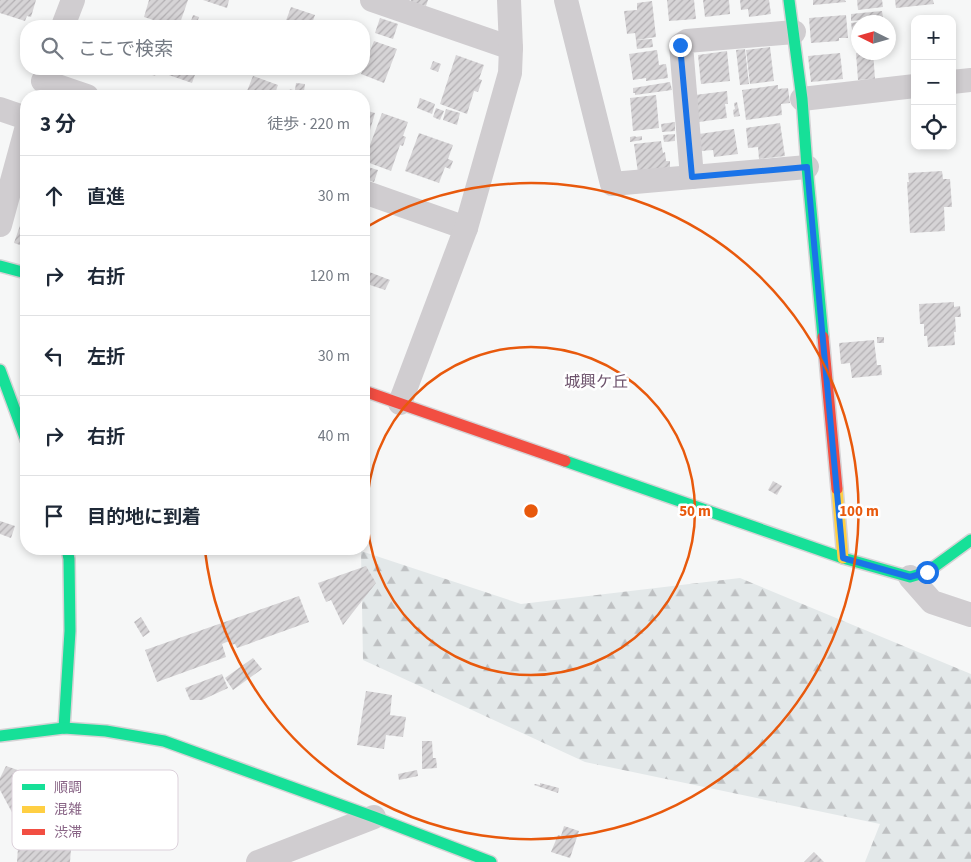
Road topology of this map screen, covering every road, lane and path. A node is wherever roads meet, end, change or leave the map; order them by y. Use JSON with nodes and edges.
{"nodes":[{"id":1,"x":73,"y":0,"type":"edge"},
{"id":2,"x":372,"y":0,"type":"edge"},
{"id":3,"x":509,"y":0,"type":"edge"},
{"id":4,"x":566,"y":0,"type":"edge"},
{"id":5,"x":789,"y":0,"type":"edge"},
{"id":6,"x":65,"y":20,"type":"edge"},
{"id":7,"x":794,"y":32,"type":"junction"},
{"id":8,"x":511,"y":48,"type":"junction"},
{"id":9,"x":971,"y":80,"type":"edge"},
{"id":10,"x":43,"y":82,"type":"edge"},
{"id":11,"x":956,"y":82,"type":"edge"},
{"id":12,"x":911,"y":86,"type":"edge"},
{"id":13,"x":68,"y":90,"type":"edge"},
{"id":14,"x":802,"y":99,"type":"junction"},
{"id":15,"x":0,"y":109,"type":"edge"},
{"id":16,"x":20,"y":116,"type":"edge"},
{"id":17,"x":20,"y":152,"type":"edge"},
{"id":18,"x":807,"y":167,"type":"junction"},
{"id":19,"x":692,"y":177,"type":"junction"},
{"id":20,"x":370,"y":194,"type":"edge"},
{"id":21,"x":0,"y":225,"type":"edge"},
{"id":22,"x":466,"y":228,"type":"junction"},
{"id":23,"x":0,"y":266,"type":"edge"},
{"id":24,"x":20,"y":271,"type":"edge"},
{"id":25,"x":0,"y":370,"type":"edge"},
{"id":26,"x":370,"y":393,"type":"edge"},
{"id":27,"x":400,"y":403,"type":"junction"},
{"id":28,"x":20,"y":424,"type":"edge"},
{"id":29,"x":971,"y":540,"type":"edge"},
{"id":30,"x":68,"y":555,"type":"edge"},
{"id":31,"x":843,"y":558,"type":"junction"},
{"id":32,"x":910,"y":577,"type":"junction"},
{"id":33,"x":971,"y":615,"type":"edge"},
{"id":34,"x":64,"y":728,"type":"junction"},
{"id":35,"x":0,"y":736,"type":"edge"},
{"id":36,"x":374,"y":817,"type":"junction"},
{"id":37,"x":258,"y":862,"type":"edge"},
{"id":38,"x":491,"y":862,"type":"edge"}],
"edges":[{"from":1,"to":6,"type":"street"},
{"from":2,"to":8,"type":"street"},
{"from":3,"to":8,"type":"street"},
{"from":4,"to":19,"type":"street"},
{"from":5,"to":7,"type":"street"},
{"from":7,"to":14,"type":"street"},
{"from":7,"to":19,"type":"street"},
{"from":8,"to":22,"type":"street"},
{"from":9,"to":11,"type":"street"},
{"from":10,"to":13,"type":"street"},
{"from":12,"to":14,"type":"street"},
{"from":14,"to":18,"type":"street"},
{"from":15,"to":16,"type":"street"},
{"from":17,"to":21,"type":"street"},
{"from":18,"to":19,"type":"street"},
{"from":18,"to":31,"type":"street"},
{"from":20,"to":22,"type":"street"},
{"from":22,"to":27,"type":"street"},
{"from":23,"to":24,"type":"street"},
{"from":25,"to":28,"type":"street"},
{"from":26,"to":27,"type":"street"},
{"from":27,"to":31,"type":"street"},
{"from":29,"to":32,"type":"street"},
{"from":30,"to":34,"type":"street"},
{"from":31,"to":32,"type":"street"},
{"from":32,"to":33,"type":"street"},
{"from":34,"to":35,"type":"street"},
{"from":34,"to":36,"type":"street"},
{"from":36,"to":37,"type":"street"},
{"from":36,"to":38,"type":"street"}]}
